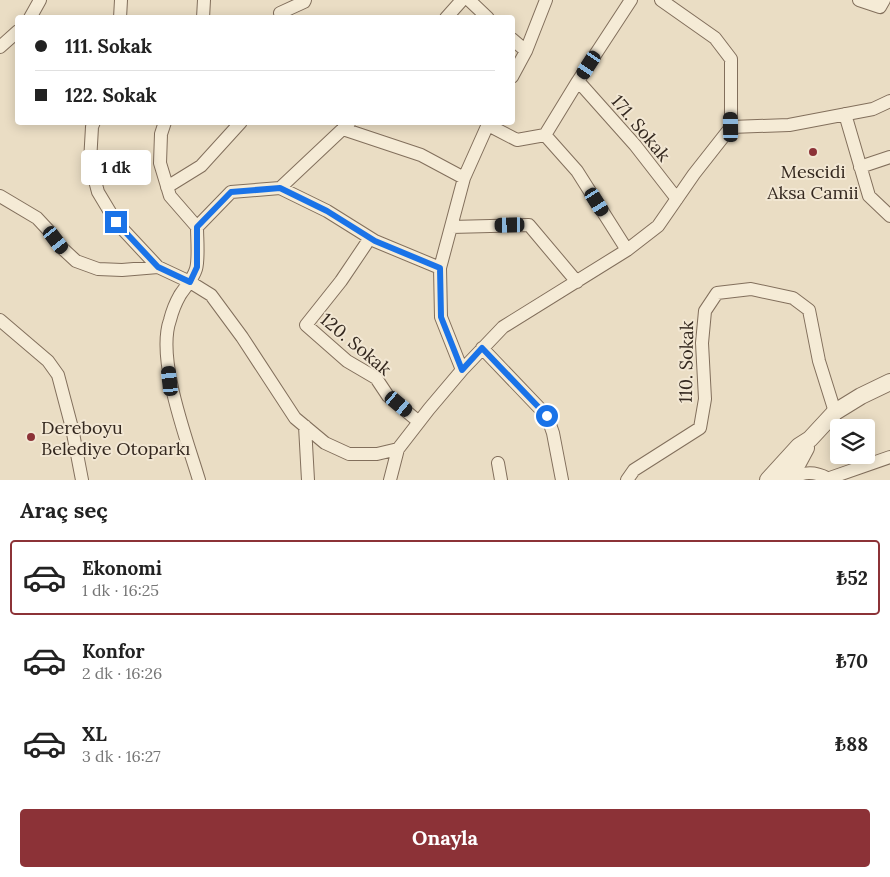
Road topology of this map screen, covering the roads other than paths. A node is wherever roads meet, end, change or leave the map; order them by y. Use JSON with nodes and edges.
{"nodes":[{"id":1,"x":40,"y":0,"type":"edge"},
{"id":2,"x":122,"y":0,"type":"edge"},
{"id":3,"x":204,"y":0,"type":"edge"},
{"id":4,"x":305,"y":0,"type":"edge"},
{"id":5,"x":462,"y":0,"type":"edge"},
{"id":6,"x":468,"y":0,"type":"edge"},
{"id":7,"x":546,"y":0,"type":"edge"},
{"id":8,"x":631,"y":0,"type":"edge"},
{"id":9,"x":661,"y":0,"type":"edge"},
{"id":10,"x":859,"y":0,"type":"edge"},
{"id":11,"x":884,"y":0,"type":"edge"},
{"id":12,"x":280,"y":10,"type":"edge"},
{"id":13,"x":32,"y":15,"type":"edge"},
{"id":14,"x":120,"y":15,"type":"edge"},
{"id":15,"x":203,"y":15,"type":"edge"},
{"id":16,"x":449,"y":15,"type":"edge"},
{"id":17,"x":485,"y":15,"type":"edge"},
{"id":18,"x":15,"y":33,"type":"edge"},
{"id":19,"x":515,"y":42,"type":"edge"},
{"id":20,"x":0,"y":47,"type":"edge"},
{"id":21,"x":526,"y":51,"type":"junction"},
{"id":22,"x":515,"y":71,"type":"edge"},
{"id":23,"x":578,"y":81,"type":"junction"},
{"id":24,"x":890,"y":101,"type":"edge"},
{"id":25,"x":845,"y":114,"type":"junction"},
{"id":26,"x":93,"y":125,"type":"edge"},
{"id":27,"x":164,"y":125,"type":"edge"},
{"id":28,"x":237,"y":125,"type":"edge"},
{"id":29,"x":346,"y":125,"type":"edge"},
{"id":30,"x":489,"y":125,"type":"edge"},
{"id":31,"x":491,"y":125,"type":"edge"},
{"id":32,"x":731,"y":127,"type":"junction"},
{"id":33,"x":545,"y":135,"type":"junction"},
{"id":34,"x":890,"y":157,"type":"edge"},
{"id":35,"x":860,"y":167,"type":"junction"},
{"id":36,"x":464,"y":178,"type":"junction"},
{"id":37,"x":167,"y":187,"type":"junction"},
{"id":38,"x":280,"y":188,"type":"junction"},
{"id":39,"x":0,"y":196,"type":"edge"},
{"id":40,"x":677,"y":199,"type":"junction"},
{"id":41,"x":890,"y":216,"type":"edge"},
{"id":42,"x":451,"y":226,"type":"junction"},
{"id":43,"x":197,"y":227,"type":"junction"},
{"id":44,"x":370,"y":238,"type":"junction"},
{"id":45,"x":628,"y":250,"type":"junction"},
{"id":46,"x":158,"y":267,"type":"junction"},
{"id":47,"x":440,"y":268,"type":"junction"},
{"id":48,"x":190,"y":282,"type":"junction"},
{"id":49,"x":577,"y":282,"type":"junction"},
{"id":50,"x":0,"y":320,"type":"edge"},
{"id":51,"x":482,"y":348,"type":"junction"},
{"id":52,"x":462,"y":370,"type":"junction"},
{"id":53,"x":890,"y":382,"type":"edge"},
{"id":54,"x":835,"y":412,"type":"junction"},
{"id":55,"x":419,"y":422,"type":"junction"},
{"id":56,"x":305,"y":426,"type":"junction"},
{"id":57,"x":398,"y":449,"type":"junction"},
{"id":58,"x":890,"y":457,"type":"edge"},
{"id":59,"x":498,"y":463,"type":"dead end"},
{"id":60,"x":780,"y":478,"type":"edge"},
{"id":61,"x":825,"y":479,"type":"edge"},
{"id":62,"x":82,"y":480,"type":"edge"},
{"id":63,"x":200,"y":480,"type":"edge"},
{"id":64,"x":308,"y":480,"type":"edge"},
{"id":65,"x":390,"y":480,"type":"edge"},
{"id":66,"x":501,"y":480,"type":"edge"},
{"id":67,"x":562,"y":480,"type":"edge"},
{"id":68,"x":628,"y":480,"type":"edge"}],
"edges":[{"from":1,"to":13,"type":"street"},
{"from":2,"to":14,"type":"street"},
{"from":3,"to":15,"type":"street"},
{"from":4,"to":12,"type":"street"},
{"from":5,"to":16,"type":"street"},
{"from":6,"to":17,"type":"street"},
{"from":7,"to":21,"type":"street"},
{"from":8,"to":23,"type":"street"},
{"from":9,"to":32,"type":"street"},
{"from":10,"to":11,"type":"street"},
{"from":18,"to":20,"type":"street"},
{"from":19,"to":21,"type":"street"},
{"from":21,"to":22,"type":"street"},
{"from":23,"to":33,"type":"street"},
{"from":23,"to":40,"type":"street","name":"171. Sokak"},
{"from":24,"to":25,"type":"street"},
{"from":25,"to":32,"type":"street"},
{"from":25,"to":35,"type":"street"},
{"from":26,"to":46,"type":"street"},
{"from":27,"to":37,"type":"street"},
{"from":28,"to":37,"type":"street"},
{"from":29,"to":36,"type":"street"},
{"from":29,"to":38,"type":"street"},
{"from":30,"to":36,"type":"street"},
{"from":31,"to":33,"type":"street"},
{"from":32,"to":40,"type":"street"},
{"from":33,"to":45,"type":"street"},
{"from":34,"to":35,"type":"street"},
{"from":35,"to":41,"type":"street"},
{"from":36,"to":42,"type":"street"},
{"from":37,"to":43,"type":"street"},
{"from":38,"to":43,"type":"street"},
{"from":38,"to":44,"type":"street"},
{"from":39,"to":46,"type":"street"},
{"from":40,"to":45,"type":"street"},
{"from":42,"to":47,"type":"street"},
{"from":42,"to":49,"type":"street"},
{"from":43,"to":48,"type":"street"},
{"from":44,"to":47,"type":"street"},
{"from":44,"to":55,"type":"street","name":"120. Sokak"},
{"from":45,"to":49,"type":"street"},
{"from":46,"to":48,"type":"street"},
{"from":47,"to":52,"type":"street"},
{"from":48,"to":56,"type":"street"},
{"from":48,"to":63,"type":"street"},
{"from":49,"to":51,"type":"street"},
{"from":50,"to":62,"type":"street"},
{"from":51,"to":52,"type":"street"},
{"from":51,"to":67,"type":"street"},
{"from":52,"to":55,"type":"street"},
{"from":53,"to":54,"type":"street"},
{"from":54,"to":60,"type":"street"},
{"from":54,"to":68,"type":"street","name":"110. Sokak"},
{"from":55,"to":57,"type":"street"},
{"from":56,"to":57,"type":"street"},
{"from":56,"to":64,"type":"street"},
{"from":57,"to":65,"type":"street"},
{"from":58,"to":61,"type":"street"},
{"from":59,"to":66,"type":"street"},
{"from":60,"to":61,"type":"street"}]}
